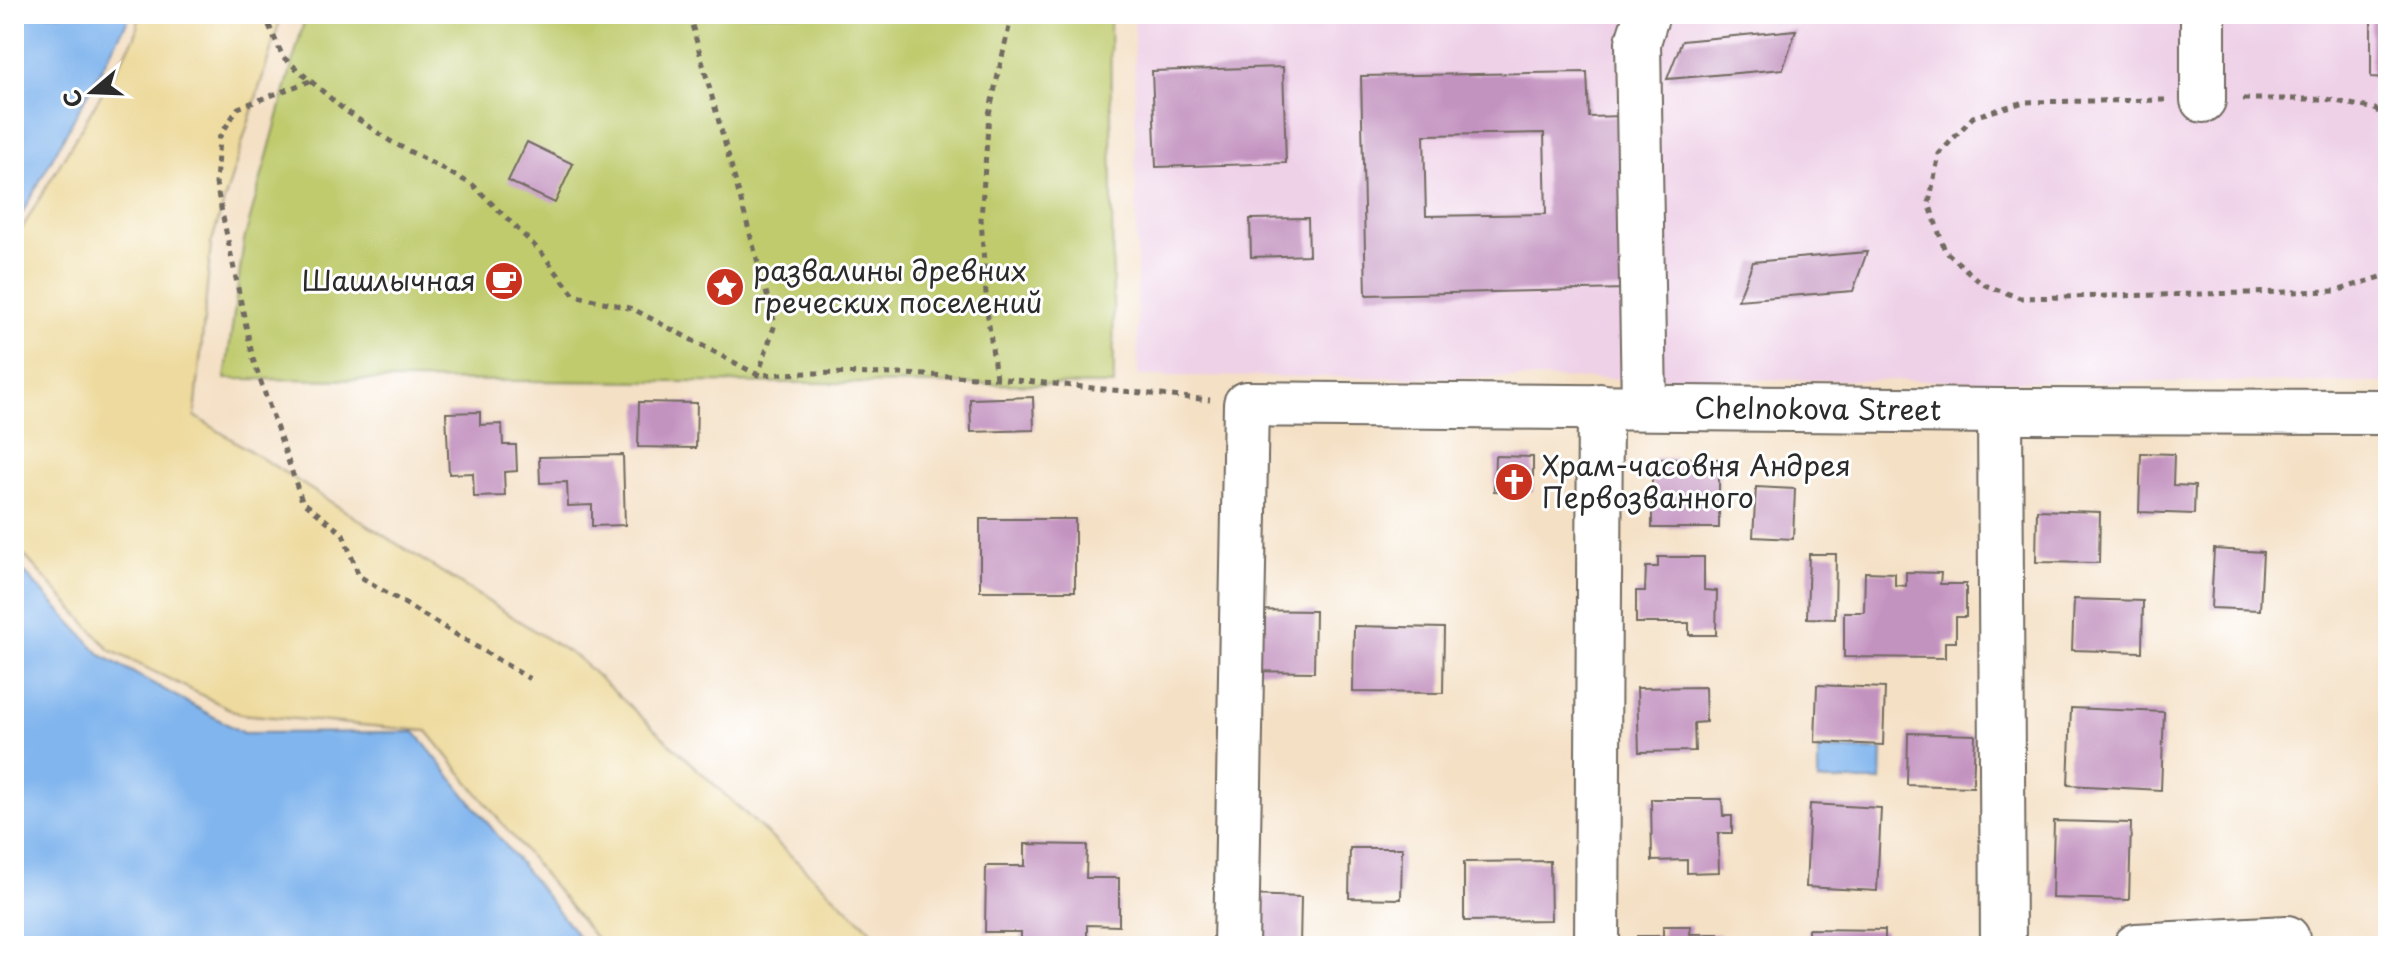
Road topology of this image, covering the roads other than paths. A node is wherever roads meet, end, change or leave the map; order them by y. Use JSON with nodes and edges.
{"nodes":[{"id":1,"x":1647,"y":14,"type":"edge"},
{"id":2,"x":2203,"y":14,"type":"edge"},
{"id":3,"x":2203,"y":100,"type":"road end"},
{"id":4,"x":1600,"y":406,"type":"junction"},
{"id":5,"x":1644,"y":406,"type":"junction"},
{"id":6,"x":2000,"y":411,"type":"junction"},
{"id":7,"x":2388,"y":412,"type":"edge"},
{"id":8,"x":2287,"y":938,"type":"dead end"},
{"id":9,"x":1236,"y":946,"type":"edge"},
{"id":10,"x":1597,"y":946,"type":"edge"},
{"id":11,"x":2003,"y":946,"type":"edge"},
{"id":12,"x":2136,"y":946,"type":"edge"}],
"edges":[{"from":1,"to":5,"type":"street"},
{"from":2,"to":3,"type":"street"},
{"from":4,"to":5,"type":"street","name":"Chelnokova Street"},
{"from":4,"to":9,"type":"street","name":"Chelnokova Street"},
{"from":4,"to":10,"type":"street"},
{"from":5,"to":6,"type":"street","name":"Chelnokova Street"},
{"from":6,"to":7,"type":"street","name":"Chelnokova Street"},
{"from":6,"to":11,"type":"street"},
{"from":8,"to":12,"type":"street"}]}
